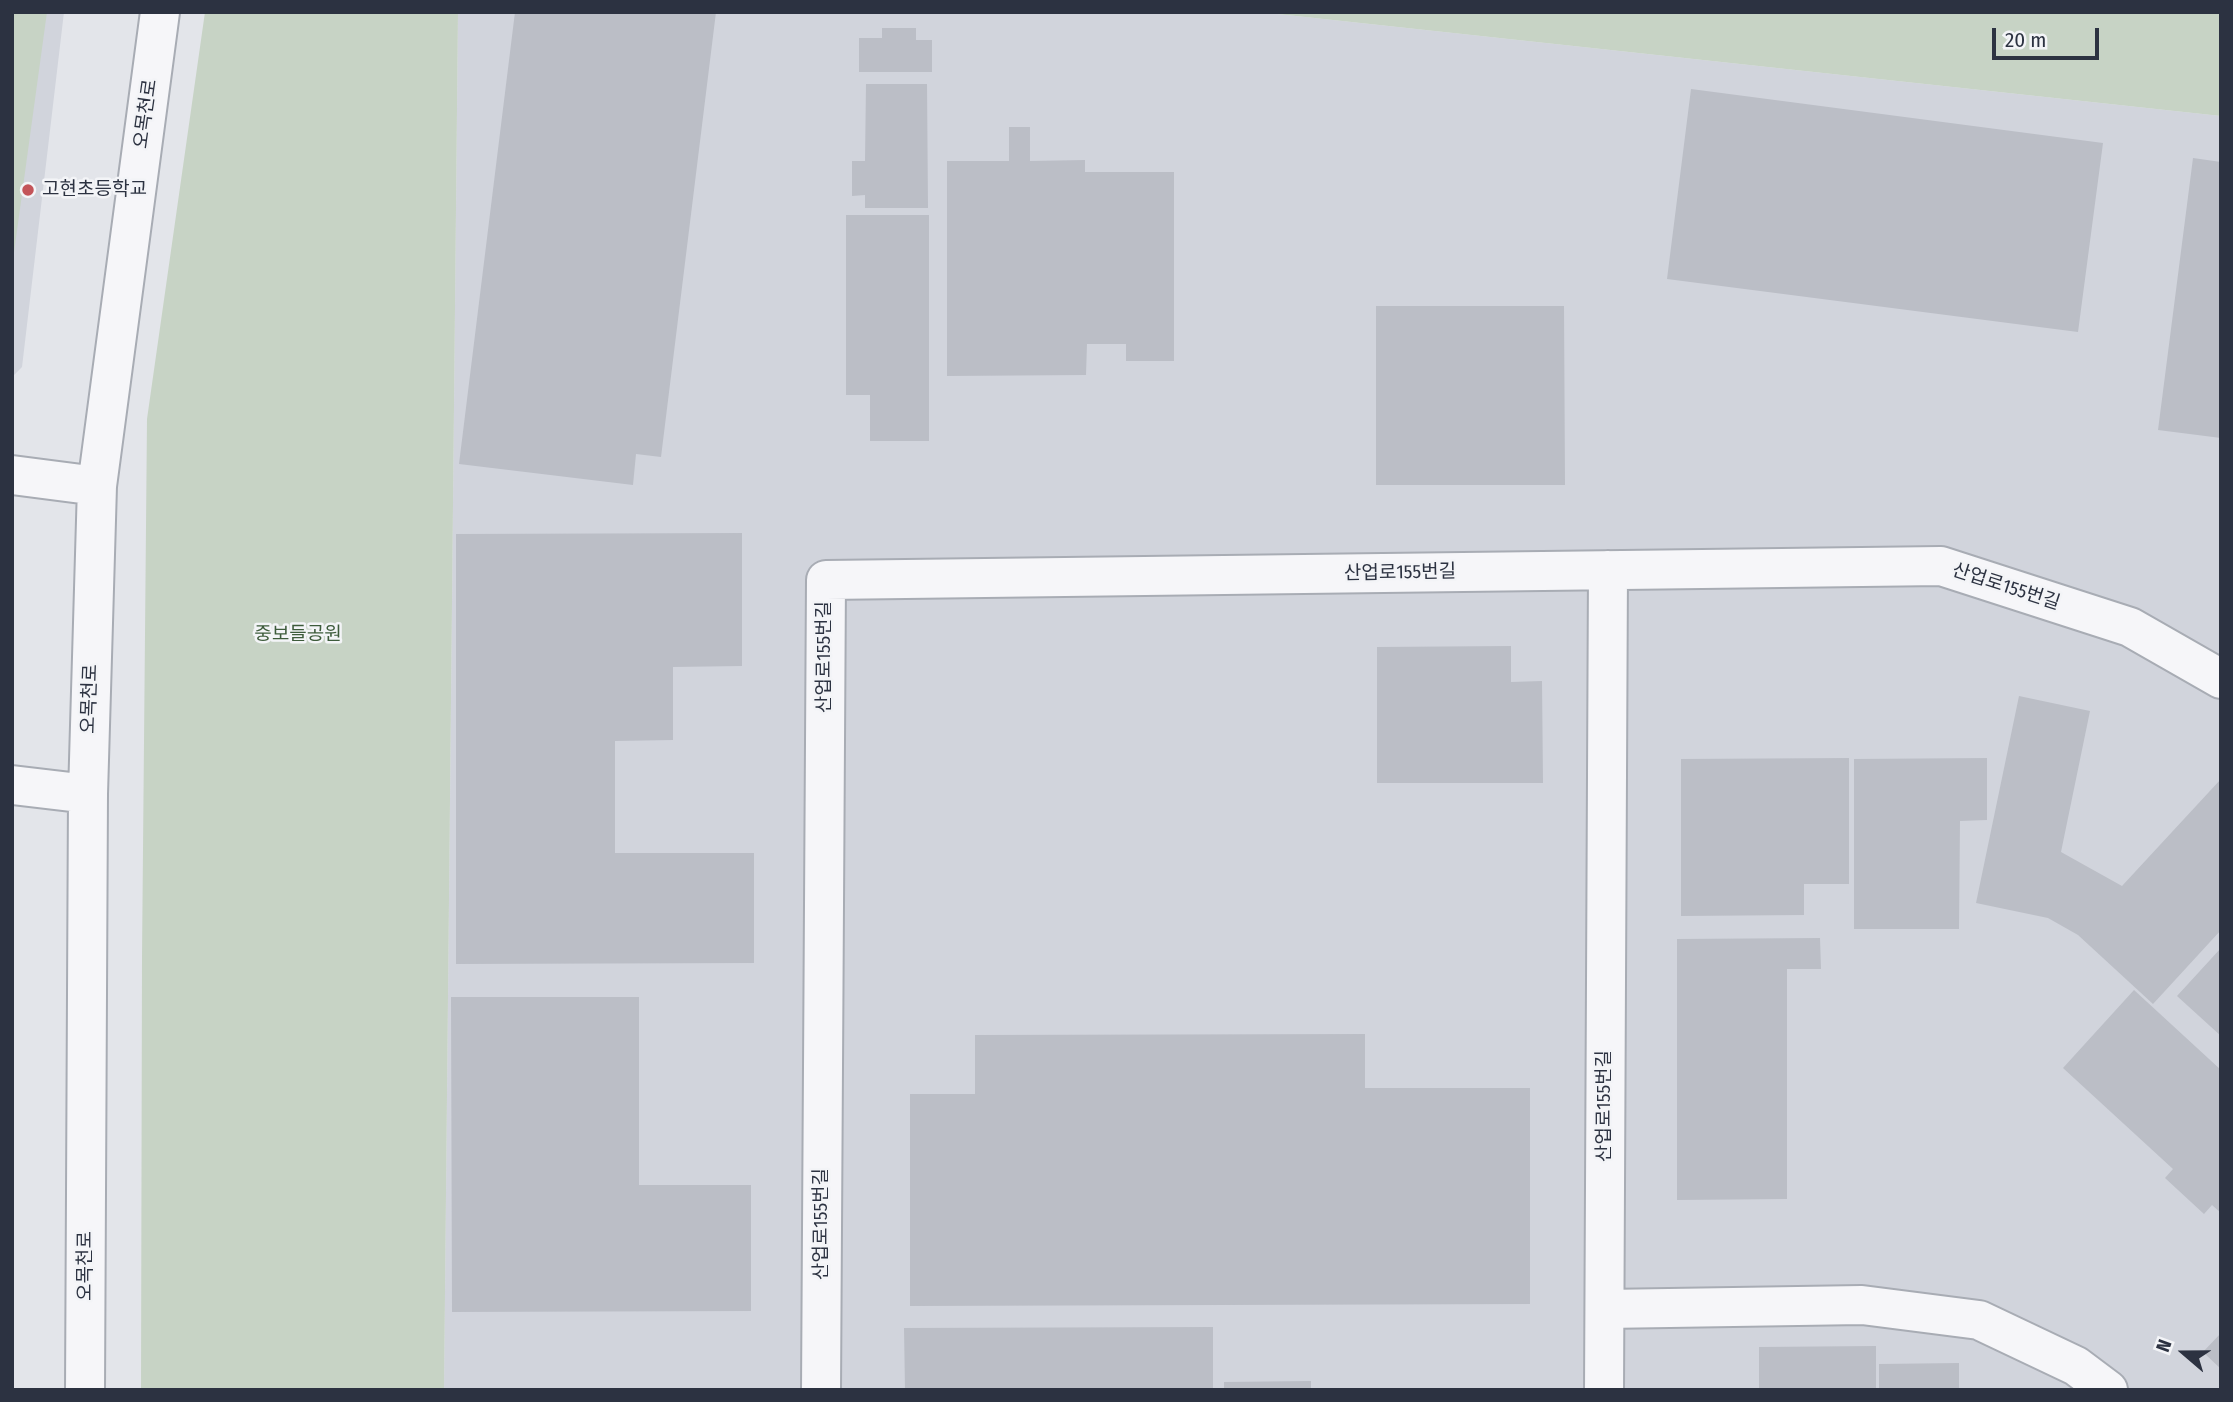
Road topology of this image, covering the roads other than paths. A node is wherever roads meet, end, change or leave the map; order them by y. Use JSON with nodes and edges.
{"nodes":[{"id":1,"x":160,"y":12,"type":"edge"},
{"id":2,"x":12,"y":475,"type":"edge"},
{"id":3,"x":97,"y":486,"type":"junction"},
{"id":4,"x":1608,"y":570,"type":"junction"},
{"id":5,"x":2221,"y":679,"type":"edge"},
{"id":6,"x":12,"y":785,"type":"edge"},
{"id":7,"x":88,"y":794,"type":"junction"},
{"id":8,"x":1605,"y":1309,"type":"junction"},
{"id":9,"x":85,"y":1390,"type":"edge"},
{"id":10,"x":821,"y":1390,"type":"edge"},
{"id":11,"x":1604,"y":1390,"type":"edge"},
{"id":12,"x":2108,"y":1390,"type":"edge"}],
"edges":[{"from":1,"to":3,"type":"street","name":"오목천로"},
{"from":2,"to":3,"type":"street"},
{"from":3,"to":7,"type":"street","name":"오목천로"},
{"from":4,"to":5,"type":"street","name":"산업로155번길"},
{"from":4,"to":8,"type":"street","name":"산업로155번길"},
{"from":4,"to":10,"type":"street","name":"산업로155번길"},
{"from":6,"to":7,"type":"street"},
{"from":7,"to":9,"type":"street","name":"오목천로"},
{"from":8,"to":11,"type":"street","name":"산업로155번길"},
{"from":8,"to":12,"type":"street"}]}
